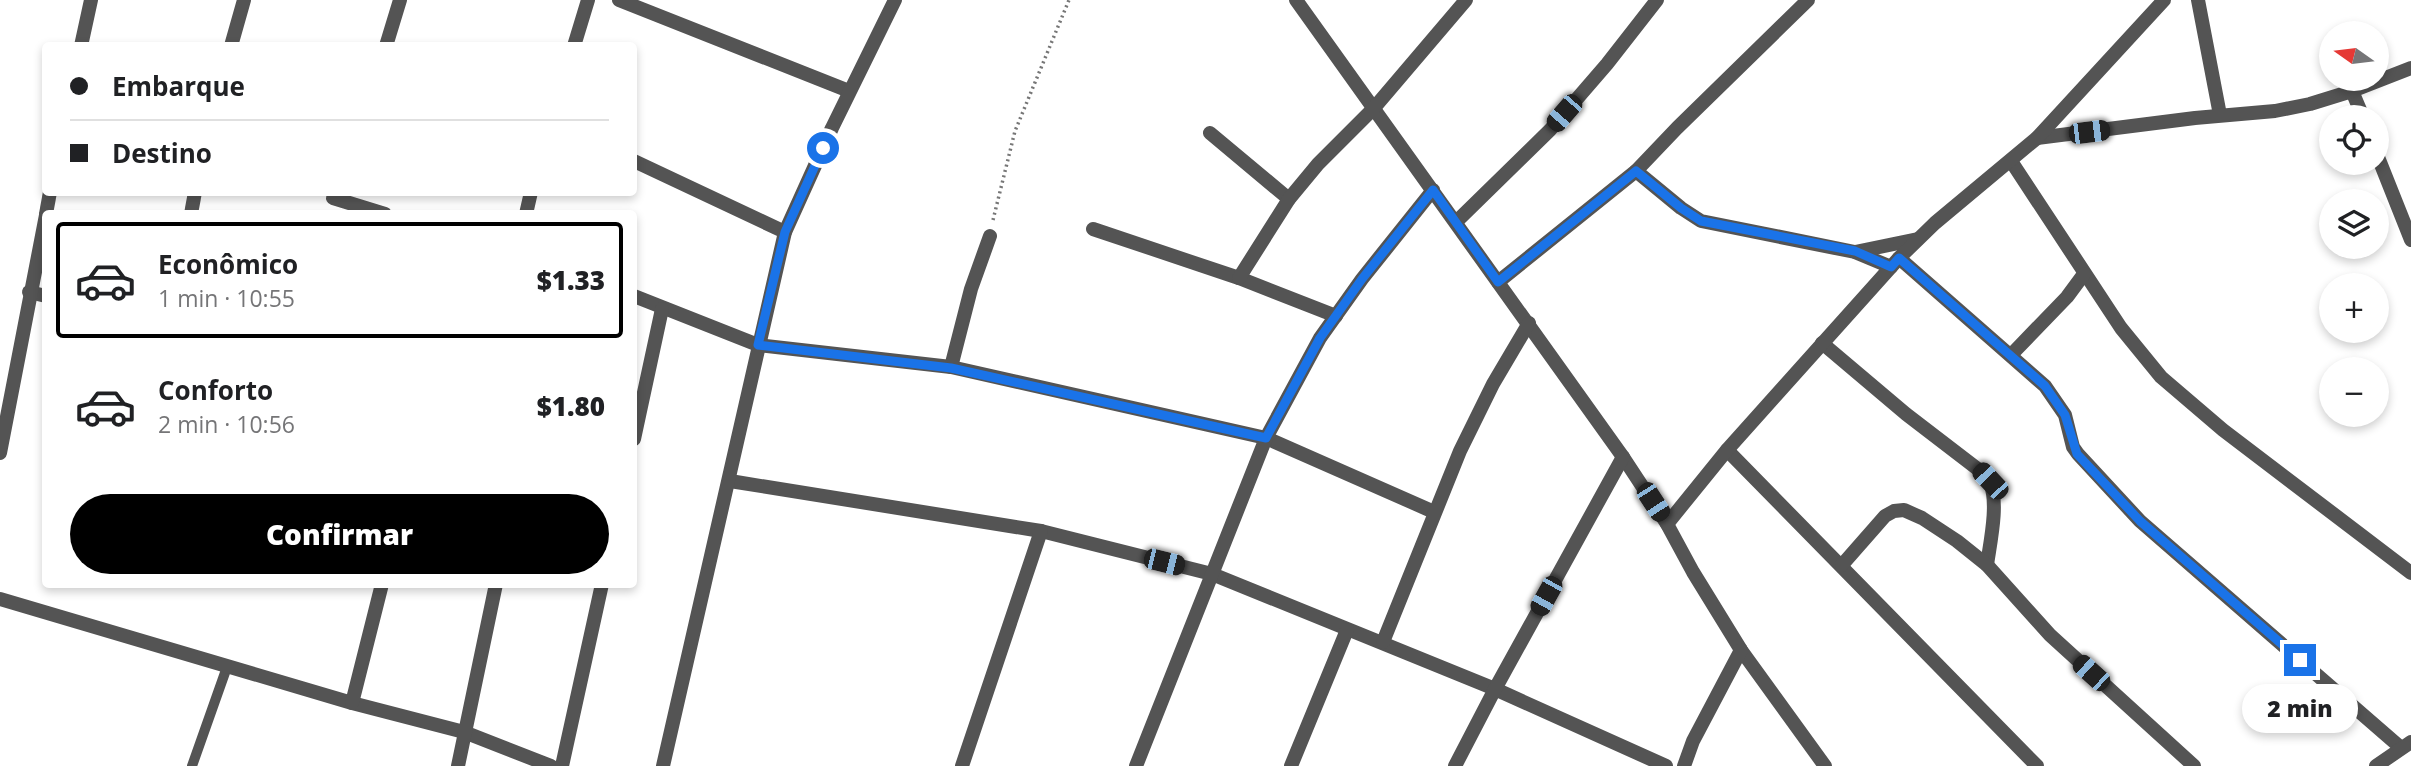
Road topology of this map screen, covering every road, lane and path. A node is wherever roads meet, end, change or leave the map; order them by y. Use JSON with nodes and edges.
{"nodes":[{"id":1,"x":91,"y":0,"type":"edge"},
{"id":2,"x":244,"y":0,"type":"edge"},
{"id":3,"x":400,"y":0,"type":"edge"},
{"id":4,"x":589,"y":0,"type":"edge"},
{"id":5,"x":619,"y":0,"type":"edge"},
{"id":6,"x":895,"y":0,"type":"edge"},
{"id":7,"x":1069,"y":0,"type":"edge"},
{"id":8,"x":1296,"y":0,"type":"edge"},
{"id":9,"x":1466,"y":0,"type":"edge"},
{"id":10,"x":1657,"y":0,"type":"edge"},
{"id":11,"x":1808,"y":0,"type":"edge"},
{"id":12,"x":2164,"y":0,"type":"edge"},
{"id":13,"x":2198,"y":0,"type":"edge"},
{"id":14,"x":82,"y":42,"type":"edge"},
{"id":15,"x":232,"y":42,"type":"edge"},
{"id":16,"x":387,"y":42,"type":"edge"},
{"id":17,"x":575,"y":42,"type":"edge"},
{"id":18,"x":2411,"y":68,"type":"edge"},
{"id":19,"x":2389,"y":77,"type":"edge"},
{"id":20,"x":849,"y":91,"type":"junction"},
{"id":21,"x":2352,"y":91,"type":"joint"},
{"id":22,"x":2358,"y":105,"type":"edge"},
{"id":23,"x":1374,"y":108,"type":"junction"},
{"id":24,"x":2220,"y":115,"type":"junction"},
{"id":25,"x":1210,"y":133,"type":"dead end"},
{"id":26,"x":2037,"y":138,"type":"junction"},
{"id":27,"x":2011,"y":161,"type":"junction"},
{"id":28,"x":637,"y":162,"type":"edge"},
{"id":29,"x":1636,"y":171,"type":"junction"},
{"id":30,"x":2385,"y":175,"type":"edge"},
{"id":31,"x":1433,"y":190,"type":"junction"},
{"id":32,"x":337,"y":196,"type":"edge"},
{"id":33,"x":1289,"y":199,"type":"junction"},
{"id":34,"x":374,"y":210,"type":"edge"},
{"id":35,"x":1456,"y":222,"type":"junction"},
{"id":36,"x":1093,"y":229,"type":"dead end"},
{"id":37,"x":42,"y":232,"type":"edge"},
{"id":38,"x":785,"y":232,"type":"junction"},
{"id":39,"x":990,"y":236,"type":"joint"},
{"id":40,"x":1919,"y":239,"type":"junction"},
{"id":41,"x":2411,"y":240,"type":"edge"},
{"id":42,"x":1855,"y":251,"type":"junction"},
{"id":43,"x":1895,"y":262,"type":"junction"},
{"id":44,"x":2084,"y":274,"type":"junction"},
{"id":45,"x":1239,"y":278,"type":"junction"},
{"id":46,"x":1498,"y":282,"type":"junction"},
{"id":47,"x":29,"y":292,"type":"junction"},
{"id":48,"x":42,"y":295,"type":"edge"},
{"id":49,"x":637,"y":297,"type":"edge"},
{"id":50,"x":662,"y":309,"type":"junction"},
{"id":51,"x":1336,"y":316,"type":"junction"},
{"id":52,"x":1529,"y":323,"type":"junction"},
{"id":53,"x":1822,"y":343,"type":"junction"},
{"id":54,"x":758,"y":345,"type":"junction"},
{"id":55,"x":2011,"y":355,"type":"junction"},
{"id":56,"x":951,"y":368,"type":"junction"},
{"id":57,"x":637,"y":425,"type":"edge"},
{"id":58,"x":1266,"y":438,"type":"junction"},
{"id":59,"x":1727,"y":450,"type":"junction"},
{"id":60,"x":0,"y":453,"type":"edge"},
{"id":61,"x":1623,"y":457,"type":"junction"},
{"id":62,"x":730,"y":481,"type":"junction"},
{"id":63,"x":1434,"y":512,"type":"junction"},
{"id":64,"x":1667,"y":524,"type":"junction"},
{"id":65,"x":1041,"y":531,"type":"junction"},
{"id":66,"x":1842,"y":565,"type":"junction"},
{"id":67,"x":1987,"y":565,"type":"junction"},
{"id":68,"x":2411,"y":573,"type":"edge"},
{"id":69,"x":1213,"y":574,"type":"junction"},
{"id":70,"x":381,"y":588,"type":"edge"},
{"id":71,"x":495,"y":588,"type":"edge"},
{"id":72,"x":601,"y":588,"type":"edge"},
{"id":73,"x":0,"y":599,"type":"edge"},
{"id":74,"x":1347,"y":631,"type":"junction"},
{"id":75,"x":1383,"y":642,"type":"junction"},
{"id":76,"x":1741,"y":650,"type":"junction"},
{"id":77,"x":227,"y":667,"type":"junction"},
{"id":78,"x":1495,"y":689,"type":"junction"},
{"id":79,"x":352,"y":703,"type":"junction"},
{"id":80,"x":464,"y":732,"type":"junction"},
{"id":81,"x":2406,"y":745,"type":"edge"},
{"id":82,"x":192,"y":766,"type":"edge"},
{"id":83,"x":458,"y":766,"type":"edge"},
{"id":84,"x":551,"y":766,"type":"edge"},
{"id":85,"x":562,"y":766,"type":"edge"},
{"id":86,"x":663,"y":766,"type":"edge"},
{"id":87,"x":962,"y":766,"type":"edge"},
{"id":88,"x":1136,"y":766,"type":"edge"},
{"id":89,"x":1292,"y":766,"type":"edge"},
{"id":90,"x":1455,"y":766,"type":"edge"},
{"id":91,"x":1666,"y":766,"type":"edge"},
{"id":92,"x":1684,"y":766,"type":"edge"},
{"id":93,"x":1825,"y":766,"type":"edge"},
{"id":94,"x":2037,"y":766,"type":"edge"},
{"id":95,"x":2194,"y":766,"type":"edge"},
{"id":96,"x":2376,"y":766,"type":"edge"}],
"edges":[{"from":1,"to":14,"type":"street"},
{"from":2,"to":15,"type":"street"},
{"from":3,"to":16,"type":"street"},
{"from":4,"to":17,"type":"street"},
{"from":5,"to":20,"type":"street"},
{"from":6,"to":20,"type":"street"},
{"from":7,"to":39,"type":"path"},
{"from":8,"to":23,"type":"street"},
{"from":9,"to":23,"type":"street"},
{"from":10,"to":35,"type":"street"},
{"from":11,"to":29,"type":"street"},
{"from":12,"to":26,"type":"street"},
{"from":13,"to":24,"type":"street"},
{"from":18,"to":19,"type":"street"},
{"from":20,"to":38,"type":"street"},
{"from":21,"to":22,"type":"street"},
{"from":21,"to":24,"type":"street"},
{"from":23,"to":31,"type":"street"},
{"from":23,"to":33,"type":"street"},
{"from":24,"to":26,"type":"street"},
{"from":25,"to":33,"type":"street"},
{"from":26,"to":27,"type":"street"},
{"from":27,"to":40,"type":"street"},
{"from":27,"to":44,"type":"street"},
{"from":28,"to":38,"type":"street"},
{"from":29,"to":42,"type":"street"},
{"from":29,"to":46,"type":"street"},
{"from":30,"to":41,"type":"street"},
{"from":31,"to":35,"type":"street"},
{"from":31,"to":51,"type":"street"},
{"from":32,"to":34,"type":"street"},
{"from":33,"to":45,"type":"street"},
{"from":35,"to":46,"type":"street"},
{"from":36,"to":45,"type":"street"},
{"from":37,"to":47,"type":"street"},
{"from":38,"to":54,"type":"street"},
{"from":39,"to":56,"type":"street"},
{"from":40,"to":42,"type":"street"},
{"from":40,"to":43,"type":"street"},
{"from":42,"to":43,"type":"street"},
{"from":43,"to":53,"type":"street"},
{"from":43,"to":55,"type":"street"},
{"from":44,"to":55,"type":"street"},
{"from":44,"to":68,"type":"street"},
{"from":45,"to":51,"type":"street"},
{"from":46,"to":52,"type":"street"},
{"from":47,"to":48,"type":"street"},
{"from":47,"to":60,"type":"street"},
{"from":49,"to":50,"type":"street"},
{"from":50,"to":54,"type":"street"},
{"from":50,"to":57,"type":"street"},
{"from":51,"to":58,"type":"street"},
{"from":52,"to":61,"type":"street"},
{"from":52,"to":63,"type":"street"},
{"from":53,"to":59,"type":"street"},
{"from":53,"to":67,"type":"street"},
{"from":54,"to":56,"type":"street"},
{"from":54,"to":62,"type":"street"},
{"from":55,"to":81,"type":"street"},
{"from":56,"to":58,"type":"street"},
{"from":58,"to":63,"type":"street"},
{"from":58,"to":69,"type":"street"},
{"from":59,"to":64,"type":"street"},
{"from":59,"to":66,"type":"street"},
{"from":61,"to":64,"type":"street"},
{"from":61,"to":78,"type":"street"},
{"from":62,"to":65,"type":"street"},
{"from":62,"to":86,"type":"street"},
{"from":63,"to":75,"type":"street"},
{"from":64,"to":76,"type":"street"},
{"from":65,"to":69,"type":"street"},
{"from":65,"to":87,"type":"street"},
{"from":66,"to":67,"type":"street"},
{"from":66,"to":94,"type":"street"},
{"from":67,"to":95,"type":"street"},
{"from":69,"to":74,"type":"street"},
{"from":69,"to":88,"type":"street"},
{"from":70,"to":79,"type":"street"},
{"from":71,"to":80,"type":"street"},
{"from":72,"to":85,"type":"street"},
{"from":73,"to":77,"type":"street"},
{"from":74,"to":75,"type":"street"},
{"from":74,"to":89,"type":"street"},
{"from":75,"to":78,"type":"street"},
{"from":76,"to":92,"type":"street"},
{"from":76,"to":93,"type":"street"},
{"from":77,"to":79,"type":"street"},
{"from":77,"to":82,"type":"lane"},
{"from":78,"to":90,"type":"street"},
{"from":78,"to":91,"type":"street"},
{"from":79,"to":80,"type":"street"},
{"from":80,"to":83,"type":"street"},
{"from":80,"to":84,"type":"street"},
{"from":81,"to":96,"type":"street"}]}
